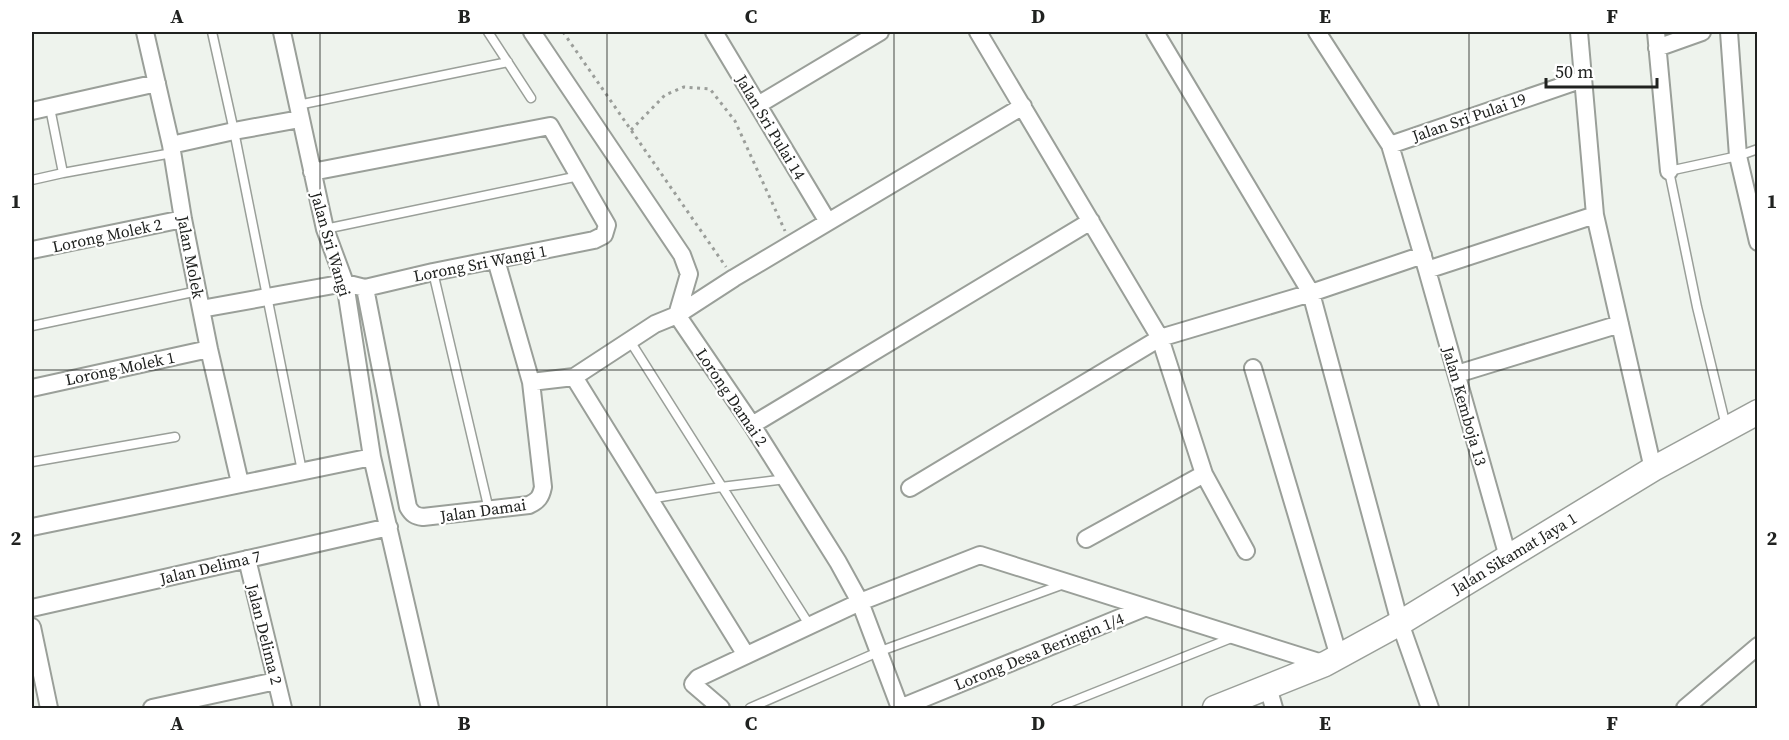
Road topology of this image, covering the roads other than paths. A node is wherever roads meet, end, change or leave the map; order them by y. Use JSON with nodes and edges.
{"nodes":[{"id":1,"x":145,"y":32,"type":"edge"},
{"id":2,"x":212,"y":32,"type":"edge"},
{"id":3,"x":282,"y":32,"type":"edge"},
{"id":4,"x":488,"y":32,"type":"edge"},
{"id":5,"x":532,"y":32,"type":"edge"},
{"id":6,"x":714,"y":32,"type":"edge"},
{"id":7,"x":880,"y":32,"type":"edge"},
{"id":8,"x":978,"y":32,"type":"edge"},
{"id":9,"x":1155,"y":32,"type":"edge"},
{"id":10,"x":1317,"y":32,"type":"edge"},
{"id":11,"x":1579,"y":32,"type":"edge"},
{"id":12,"x":1702,"y":32,"type":"edge"},
{"id":13,"x":1730,"y":32,"type":"edge"},
{"id":14,"x":1656,"y":40,"type":"edge"},
{"id":15,"x":508,"y":62,"type":"junction"},
{"id":16,"x":1583,"y":79,"type":"junction"},
{"id":17,"x":157,"y":83,"type":"junction"},
{"id":18,"x":531,"y":98,"type":"dead end"},
{"id":19,"x":758,"y":105,"type":"junction"},
{"id":20,"x":1023,"y":106,"type":"junction"},
{"id":21,"x":50,"y":108,"type":"junction"},
{"id":22,"x":32,"y":111,"type":"edge"},
{"id":23,"x":299,"y":112,"type":"junction"},
{"id":24,"x":234,"y":131,"type":"junction"},
{"id":25,"x":1390,"y":145,"type":"junction"},
{"id":26,"x":172,"y":149,"type":"junction"},
{"id":27,"x":1758,"y":149,"type":"edge"},
{"id":28,"x":1738,"y":156,"type":"junction"},
{"id":29,"x":1669,"y":171,"type":"junction"},
{"id":30,"x":312,"y":172,"type":"junction"},
{"id":31,"x":63,"y":173,"type":"junction"},
{"id":32,"x":579,"y":176,"type":"junction"},
{"id":33,"x":32,"y":180,"type":"edge"},
{"id":34,"x":1595,"y":215,"type":"junction"},
{"id":35,"x":183,"y":219,"type":"junction"},
{"id":36,"x":1091,"y":221,"type":"junction"},
{"id":37,"x":828,"y":222,"type":"junction"},
{"id":38,"x":325,"y":229,"type":"junction"},
{"id":39,"x":1758,"y":242,"type":"edge"},
{"id":40,"x":32,"y":250,"type":"edge"},
{"id":41,"x":496,"y":260,"type":"junction"},
{"id":42,"x":1425,"y":263,"type":"junction"},
{"id":43,"x":433,"y":272,"type":"junction"},
{"id":44,"x":345,"y":284,"type":"junction"},
{"id":45,"x":365,"y":288,"type":"junction"},
{"id":46,"x":198,"y":291,"type":"junction"},
{"id":47,"x":1311,"y":293,"type":"junction"},
{"id":48,"x":267,"y":296,"type":"junction"},
{"id":49,"x":201,"y":309,"type":"junction"},
{"id":50,"x":678,"y":315,"type":"junction"},
{"id":51,"x":1620,"y":324,"type":"junction"},
{"id":52,"x":32,"y":326,"type":"edge"},
{"id":53,"x":1160,"y":338,"type":"junction"},
{"id":54,"x":630,"y":341,"type":"junction"},
{"id":55,"x":209,"y":349,"type":"junction"},
{"id":56,"x":1253,"y":368,"type":"dead end"},
{"id":57,"x":1456,"y":374,"type":"junction"},
{"id":58,"x":574,"y":376,"type":"junction"},
{"id":59,"x":531,"y":382,"type":"junction"},
{"id":60,"x":32,"y":388,"type":"edge"},
{"id":61,"x":1758,"y":412,"type":"edge"},
{"id":62,"x":752,"y":425,"type":"junction"},
{"id":63,"x":1726,"y":428,"type":"junction"},
{"id":64,"x":175,"y":437,"type":"dead end"},
{"id":65,"x":372,"y":457,"type":"junction"},
{"id":66,"x":32,"y":462,"type":"edge"},
{"id":67,"x":1653,"y":469,"type":"junction"},
{"id":68,"x":302,"y":471,"type":"junction"},
{"id":69,"x":1204,"y":474,"type":"junction"},
{"id":70,"x":786,"y":479,"type":"junction"},
{"id":71,"x":240,"y":483,"type":"junction"},
{"id":72,"x":721,"y":487,"type":"junction"},
{"id":73,"x":910,"y":489,"type":"dead end"},
{"id":74,"x":650,"y":499,"type":"junction"},
{"id":75,"x":489,"y":510,"type":"junction"},
{"id":76,"x":32,"y":527,"type":"edge"},
{"id":77,"x":389,"y":527,"type":"junction"},
{"id":78,"x":1086,"y":539,"type":"dead end"},
{"id":79,"x":1246,"y":551,"type":"dead end"},
{"id":80,"x":1508,"y":557,"type":"junction"},
{"id":81,"x":247,"y":559,"type":"junction"},
{"id":82,"x":1067,"y":583,"type":"junction"},
{"id":83,"x":860,"y":602,"type":"junction"},
{"id":84,"x":32,"y":608,"type":"edge"},
{"id":85,"x":1144,"y":608,"type":"junction"},
{"id":86,"x":1400,"y":623,"type":"junction"},
{"id":87,"x":810,"y":626,"type":"junction"},
{"id":88,"x":32,"y":627,"type":"edge"},
{"id":89,"x":1236,"y":637,"type":"junction"},
{"id":90,"x":1758,"y":646,"type":"edge"},
{"id":91,"x":878,"y":652,"type":"junction"},
{"id":92,"x":746,"y":655,"type":"junction"},
{"id":93,"x":1332,"y":661,"type":"junction"},
{"id":94,"x":276,"y":681,"type":"junction"},
{"id":95,"x":1271,"y":698,"type":"edge"},
{"id":96,"x":49,"y":708,"type":"edge"},
{"id":97,"x":152,"y":708,"type":"edge"},
{"id":98,"x":283,"y":708,"type":"edge"},
{"id":99,"x":430,"y":708,"type":"edge"},
{"id":100,"x":721,"y":708,"type":"edge"},
{"id":101,"x":750,"y":708,"type":"edge"},
{"id":102,"x":900,"y":708,"type":"edge"},
{"id":103,"x":1056,"y":708,"type":"edge"},
{"id":104,"x":1216,"y":708,"type":"edge"},
{"id":105,"x":1430,"y":708,"type":"edge"},
{"id":106,"x":1685,"y":708,"type":"edge"}],
"edges":[{"from":1,"to":17,"type":"street","name":"Jalan Molek"},
{"from":2,"to":24,"type":"lane"},
{"from":3,"to":23,"type":"street","name":"Jalan Sri Wangi"},
{"from":4,"to":15,"type":"lane"},
{"from":5,"to":50,"type":"street"},
{"from":6,"to":19,"type":"street","name":"Jalan Sri Pulai 14"},
{"from":7,"to":19,"type":"street"},
{"from":8,"to":20,"type":"street"},
{"from":9,"to":47,"type":"street"},
{"from":10,"to":25,"type":"street","name":"Jalan Kemboja 13"},
{"from":11,"to":16,"type":"street"},
{"from":12,"to":14,"type":"street"},
{"from":13,"to":28,"type":"street"},
{"from":14,"to":29,"type":"street"},
{"from":15,"to":18,"type":"lane"},
{"from":15,"to":23,"type":"lane"},
{"from":16,"to":25,"type":"street","name":"Jalan Sri Pulai 19"},
{"from":16,"to":34,"type":"street"},
{"from":17,"to":21,"type":"street"},
{"from":17,"to":26,"type":"street","name":"Jalan Molek"},
{"from":19,"to":37,"type":"street","name":"Jalan Sri Pulai 14"},
{"from":20,"to":36,"type":"street"},
{"from":20,"to":37,"type":"street"},
{"from":21,"to":22,"type":"street"},
{"from":21,"to":31,"type":"lane"},
{"from":23,"to":24,"type":"street"},
{"from":23,"to":30,"type":"street","name":"Jalan Sri Wangi"},
{"from":24,"to":26,"type":"street"},
{"from":24,"to":48,"type":"lane"},
{"from":25,"to":42,"type":"street","name":"Jalan Kemboja 13"},
{"from":26,"to":31,"type":"lane"},
{"from":26,"to":35,"type":"street","name":"Jalan Molek"},
{"from":27,"to":28,"type":"lane"},
{"from":28,"to":29,"type":"lane"},
{"from":28,"to":39,"type":"street"},
{"from":29,"to":63,"type":"lane"},
{"from":30,"to":32,"type":"street"},
{"from":30,"to":38,"type":"street","name":"Jalan Sri Wangi"},
{"from":31,"to":33,"type":"lane"},
{"from":32,"to":38,"type":"lane"},
{"from":32,"to":41,"type":"street","name":"Lorong Sri Wangi 1"},
{"from":34,"to":42,"type":"street"},
{"from":34,"to":51,"type":"street"},
{"from":35,"to":40,"type":"street","name":"Lorong Molek 2"},
{"from":35,"to":46,"type":"street","name":"Jalan Molek"},
{"from":36,"to":53,"type":"street"},
{"from":36,"to":62,"type":"street"},
{"from":37,"to":50,"type":"street"},
{"from":38,"to":44,"type":"street","name":"Jalan Sri Wangi"},
{"from":41,"to":43,"type":"street","name":"Lorong Sri Wangi 1"},
{"from":41,"to":59,"type":"street","name":"Jalan Damai"},
{"from":42,"to":47,"type":"street"},
{"from":42,"to":57,"type":"street","name":"Jalan Kemboja 13"},
{"from":43,"to":45,"type":"street","name":"Lorong Sri Wangi 1"},
{"from":43,"to":75,"type":"lane"},
{"from":44,"to":45,"type":"street","name":"Lorong Sri Wangi 1"},
{"from":44,"to":48,"type":"street"},
{"from":44,"to":65,"type":"street","name":"Jalan Sri Wangi"},
{"from":45,"to":75,"type":"street","name":"Jalan Damai"},
{"from":46,"to":49,"type":"street","name":"Jalan Molek"},
{"from":46,"to":52,"type":"lane"},
{"from":47,"to":53,"type":"street"},
{"from":47,"to":86,"type":"street"},
{"from":48,"to":49,"type":"street"},
{"from":48,"to":68,"type":"lane"},
{"from":49,"to":55,"type":"street","name":"Jalan Molek"},
{"from":50,"to":54,"type":"street"},
{"from":50,"to":62,"type":"street","name":"Lorong Damai 2"},
{"from":51,"to":57,"type":"street"},
{"from":51,"to":67,"type":"street"},
{"from":53,"to":69,"type":"street"},
{"from":53,"to":73,"type":"street"},
{"from":54,"to":58,"type":"street"},
{"from":54,"to":72,"type":"lane"},
{"from":55,"to":60,"type":"street","name":"Lorong Molek 1"},
{"from":55,"to":71,"type":"street","name":"Jalan Molek"},
{"from":56,"to":93,"type":"street"},
{"from":57,"to":80,"type":"street","name":"Jalan Kemboja 13"},
{"from":58,"to":59,"type":"street"},
{"from":58,"to":74,"type":"street"},
{"from":59,"to":75,"type":"street","name":"Jalan Damai"},
{"from":61,"to":63,"type":"main road","name":"Jalan Sikamat Jaya 1"},
{"from":62,"to":70,"type":"street","name":"Lorong Damai 2"},
{"from":63,"to":67,"type":"main road","name":"Jalan Sikamat Jaya 1"},
{"from":64,"to":66,"type":"lane"},
{"from":65,"to":68,"type":"street"},
{"from":65,"to":77,"type":"street","name":"Jalan Sri Wangi"},
{"from":67,"to":80,"type":"main road","name":"Jalan Sikamat Jaya 1"},
{"from":68,"to":71,"type":"street"},
{"from":69,"to":78,"type":"street"},
{"from":69,"to":79,"type":"street"},
{"from":70,"to":72,"type":"lane"},
{"from":70,"to":83,"type":"street","name":"Lorong Damai 2"},
{"from":71,"to":76,"type":"street"},
{"from":72,"to":74,"type":"lane"},
{"from":72,"to":87,"type":"lane"},
{"from":74,"to":92,"type":"street"},
{"from":77,"to":81,"type":"street","name":"Jalan Delima 7"},
{"from":77,"to":99,"type":"street","name":"Jalan Sri Wangi"},
{"from":80,"to":86,"type":"main road","name":"Jalan Sikamat Jaya 1"},
{"from":81,"to":84,"type":"street","name":"Jalan Delima 7"},
{"from":81,"to":94,"type":"street","name":"Jalan Delima 2"},
{"from":82,"to":83,"type":"street"},
{"from":82,"to":85,"type":"street"},
{"from":82,"to":91,"type":"lane"},
{"from":83,"to":87,"type":"street"},
{"from":83,"to":91,"type":"street","name":"Lorong Damai 2"},
{"from":85,"to":89,"type":"street"},
{"from":85,"to":102,"type":"street","name":"Lorong Desa Beringin 1/4"},
{"from":86,"to":93,"type":"main road","name":"Jalan Sikamat Jaya 1"},
{"from":86,"to":105,"type":"street"},
{"from":87,"to":92,"type":"street"},
{"from":88,"to":96,"type":"street"},
{"from":89,"to":93,"type":"street"},
{"from":89,"to":103,"type":"lane"},
{"from":90,"to":106,"type":"street"},
{"from":91,"to":101,"type":"lane"},
{"from":91,"to":102,"type":"street","name":"Lorong Damai 2"},
{"from":92,"to":100,"type":"street"},
{"from":93,"to":95,"type":"main road","name":"Jalan Sikamat Jaya 1"},
{"from":94,"to":97,"type":"street"},
{"from":94,"to":98,"type":"street","name":"Jalan Delima 2"},
{"from":95,"to":104,"type":"main road","name":"Jalan Sikamat Jaya 1"}]}
